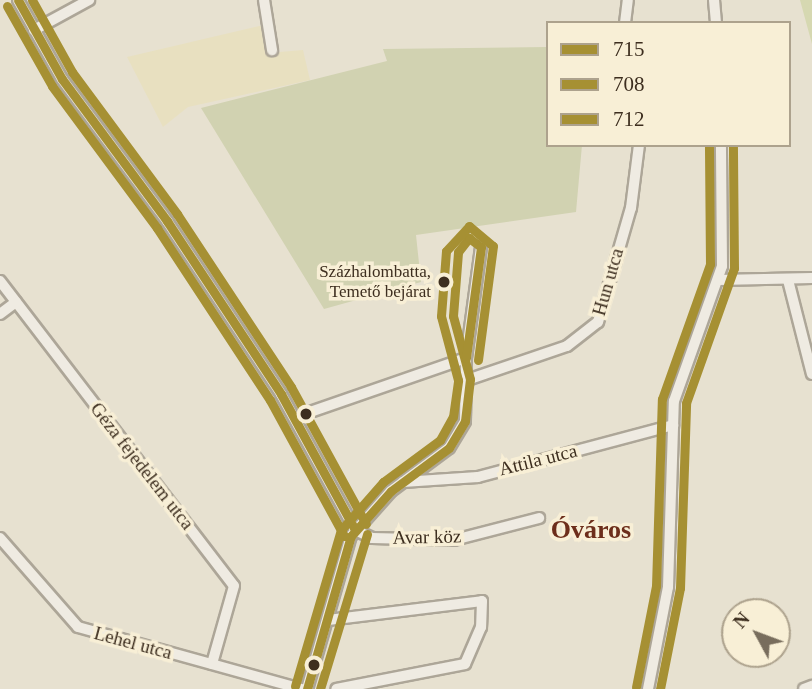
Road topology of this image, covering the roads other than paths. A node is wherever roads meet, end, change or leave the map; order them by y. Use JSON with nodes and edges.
{"nodes":[{"id":1,"x":18,"y":0,"type":"edge"},
{"id":2,"x":89,"y":0,"type":"edge"},
{"id":3,"x":264,"y":0,"type":"edge"},
{"id":4,"x":628,"y":0,"type":"edge"},
{"id":5,"x":714,"y":0,"type":"edge"},
{"id":6,"x":625,"y":21,"type":"edge"},
{"id":7,"x":716,"y":21,"type":"edge"},
{"id":8,"x":34,"y":30,"type":"junction"},
{"id":9,"x":272,"y":50,"type":"dead end"},
{"id":10,"x":639,"y":147,"type":"edge"},
{"id":11,"x":721,"y":147,"type":"edge"},
{"id":12,"x":481,"y":247,"type":"dead end"},
{"id":13,"x":812,"y":278,"type":"edge"},
{"id":14,"x":718,"y":280,"type":"junction"},
{"id":15,"x":788,"y":280,"type":"junction"},
{"id":16,"x":0,"y":281,"type":"edge"},
{"id":17,"x":16,"y":302,"type":"junction"},
{"id":18,"x":0,"y":314,"type":"edge"},
{"id":19,"x":466,"y":358,"type":"junction"},
{"id":20,"x":812,"y":374,"type":"edge"},
{"id":21,"x":470,"y":379,"type":"junction"},
{"id":22,"x":313,"y":411,"type":"dead end"},
{"id":23,"x":673,"y":425,"type":"junction"},
{"id":24,"x":402,"y":482,"type":"junction"},
{"id":25,"x":540,"y":518,"type":"dead end"},
{"id":26,"x":355,"y":530,"type":"junction"},
{"id":27,"x":0,"y":538,"type":"edge"},
{"id":28,"x":328,"y":620,"type":"junction"},
{"id":29,"x":212,"y":664,"type":"junction"},
{"id":30,"x":812,"y":686,"type":"edge"},
{"id":31,"x":304,"y":689,"type":"edge"},
{"id":32,"x":336,"y":689,"type":"edge"},
{"id":33,"x":648,"y":689,"type":"edge"},
{"id":34,"x":804,"y":689,"type":"edge"}],
"edges":[{"from":1,"to":8,"type":"street"},
{"from":2,"to":8,"type":"street"},
{"from":3,"to":9,"type":"street"},
{"from":4,"to":6,"type":"street"},
{"from":5,"to":7,"type":"street"},
{"from":8,"to":26,"type":"street"},
{"from":10,"to":21,"type":"street","name":"Hun utca"},
{"from":11,"to":14,"type":"street"},
{"from":12,"to":19,"type":"street"},
{"from":13,"to":15,"type":"street"},
{"from":14,"to":15,"type":"street"},
{"from":14,"to":23,"type":"street"},
{"from":15,"to":20,"type":"street"},
{"from":16,"to":17,"type":"street","name":"Géza fejedelem utca"},
{"from":17,"to":18,"type":"street"},
{"from":17,"to":29,"type":"street","name":"Géza fejedelem utca"},
{"from":19,"to":21,"type":"street"},
{"from":19,"to":22,"type":"street"},
{"from":21,"to":24,"type":"street"},
{"from":23,"to":24,"type":"street","name":"Attila utca"},
{"from":23,"to":33,"type":"street"},
{"from":24,"to":26,"type":"street"},
{"from":25,"to":26,"type":"street","name":"Avar köz"},
{"from":26,"to":28,"type":"street"},
{"from":27,"to":29,"type":"street","name":"Lehel utca"},
{"from":28,"to":31,"type":"street"},
{"from":28,"to":32,"type":"street"},
{"from":29,"to":31,"type":"street","name":"Lehel utca"},
{"from":30,"to":34,"type":"street"}]}
